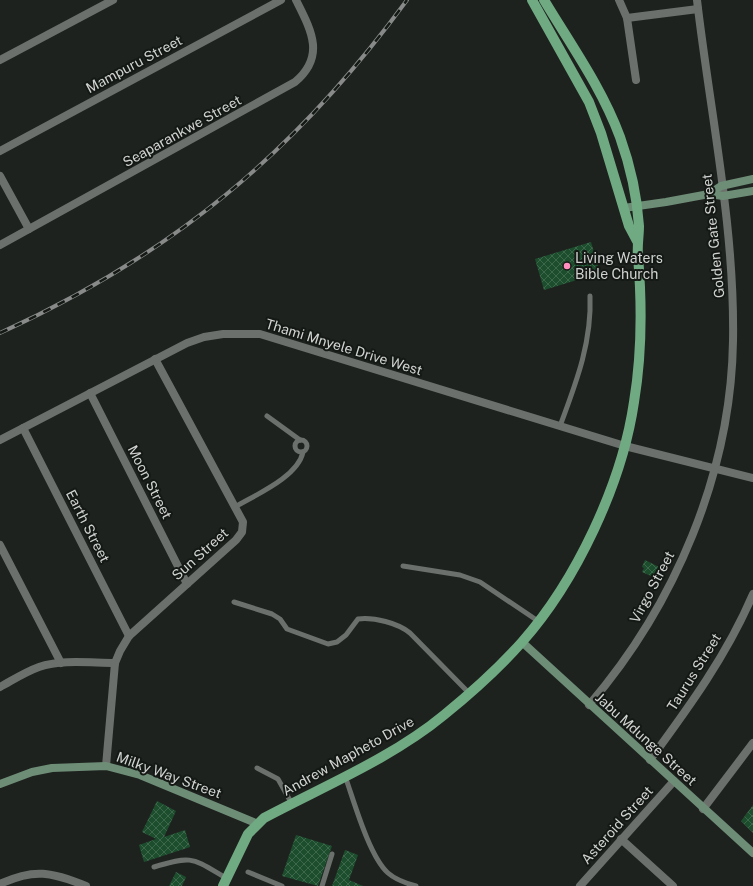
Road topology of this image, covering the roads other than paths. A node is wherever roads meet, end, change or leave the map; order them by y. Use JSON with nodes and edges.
{"nodes":[{"id":1,"x":113,"y":0,"type":"edge"},
{"id":2,"x":281,"y":0,"type":"edge"},
{"id":3,"x":296,"y":0,"type":"edge"},
{"id":4,"x":532,"y":0,"type":"edge"},
{"id":5,"x":544,"y":0,"type":"edge"},
{"id":6,"x":619,"y":0,"type":"edge"},
{"id":7,"x":697,"y":0,"type":"edge"},
{"id":8,"x":698,"y":9,"type":"junction"},
{"id":9,"x":627,"y":18,"type":"junction"},
{"id":10,"x":0,"y":60,"type":"edge"},
{"id":11,"x":636,"y":80,"type":"dead end"},
{"id":12,"x":0,"y":151,"type":"edge"},
{"id":13,"x":0,"y":176,"type":"edge"},
{"id":14,"x":753,"y":179,"type":"edge"},
{"id":15,"x":722,"y":186,"type":"junction"},
{"id":16,"x":753,"y":191,"type":"edge"},
{"id":17,"x":709,"y":194,"type":"junction"},
{"id":18,"x":722,"y":196,"type":"junction"},
{"id":19,"x":636,"y":206,"type":"junction"},
{"id":20,"x":624,"y":208,"type":"junction"},
{"id":21,"x":29,"y":229,"type":"junction"},
{"id":22,"x":637,"y":241,"type":"junction"},
{"id":23,"x":0,"y":245,"type":"edge"},
{"id":24,"x":590,"y":296,"type":"dead end"},
{"id":25,"x":155,"y":359,"type":"junction"},
{"id":26,"x":90,"y":393,"type":"junction"},
{"id":27,"x":267,"y":416,"type":"dead end"},
{"id":28,"x":560,"y":426,"type":"junction"},
{"id":29,"x":23,"y":428,"type":"junction"},
{"id":30,"x":0,"y":440,"type":"edge"},
{"id":31,"x":300,"y":440,"type":"junction"},
{"id":32,"x":625,"y":446,"type":"junction"},
{"id":33,"x":303,"y":452,"type":"junction"},
{"id":34,"x":715,"y":469,"type":"junction"},
{"id":35,"x":753,"y":478,"type":"edge"},
{"id":36,"x":235,"y":507,"type":"junction"},
{"id":37,"x":0,"y":545,"type":"edge"},
{"id":38,"x":403,"y":566,"type":"dead end"},
{"id":39,"x":188,"y":584,"type":"junction"},
{"id":40,"x":753,"y":594,"type":"edge"},
{"id":41,"x":234,"y":602,"type":"dead end"},
{"id":42,"x":538,"y":622,"type":"junction"},
{"id":43,"x":129,"y":636,"type":"junction"},
{"id":44,"x":522,"y":642,"type":"junction"},
{"id":45,"x":61,"y":663,"type":"junction"},
{"id":46,"x":115,"y":663,"type":"junction"},
{"id":47,"x":0,"y":686,"type":"edge"},
{"id":48,"x":469,"y":693,"type":"junction"},
{"id":49,"x":589,"y":705,"type":"junction"},
{"id":50,"x":753,"y":743,"type":"edge"},
{"id":51,"x":650,"y":760,"type":"junction"},
{"id":52,"x":106,"y":766,"type":"junction"},
{"id":53,"x":257,"y":768,"type":"dead end"},
{"id":54,"x":345,"y":776,"type":"junction"},
{"id":55,"x":674,"y":781,"type":"junction"},
{"id":56,"x":0,"y":784,"type":"edge"},
{"id":57,"x":292,"y":804,"type":"junction"},
{"id":58,"x":703,"y":809,"type":"junction"},
{"id":59,"x":258,"y":824,"type":"junction"},
{"id":60,"x":622,"y":839,"type":"junction"},
{"id":61,"x":332,"y":854,"type":"dead end"},
{"id":62,"x":753,"y":854,"type":"edge"},
{"id":63,"x":154,"y":867,"type":"dead end"},
{"id":64,"x":248,"y":872,"type":"dead end"},
{"id":65,"x":1,"y":882,"type":"edge"},
{"id":66,"x":225,"y":882,"type":"edge"},
{"id":67,"x":86,"y":886,"type":"edge"},
{"id":68,"x":282,"y":886,"type":"edge"},
{"id":69,"x":322,"y":886,"type":"edge"},
{"id":70,"x":416,"y":886,"type":"edge"},
{"id":71,"x":580,"y":886,"type":"edge"},
{"id":72,"x":673,"y":886,"type":"edge"}],
"edges":[{"from":1,"to":10,"type":"street"},
{"from":2,"to":12,"type":"street","name":"Mampuru Street"},
{"from":3,"to":21,"type":"street","name":"Seaparankwe Street"},
{"from":4,"to":20,"type":"main road","name":"Andrew Mapheto Drive"},
{"from":5,"to":19,"type":"main road","name":"Andrew Mapheto Drive"},
{"from":6,"to":9,"type":"street"},
{"from":7,"to":8,"type":"street","name":"Golden Gate Street"},
{"from":8,"to":9,"type":"street"},
{"from":8,"to":15,"type":"street","name":"Golden Gate Street"},
{"from":9,"to":11,"type":"street"},
{"from":13,"to":21,"type":"street"},
{"from":14,"to":15,"type":"street"},
{"from":15,"to":17,"type":"street"},
{"from":15,"to":18,"type":"street","name":"Golden Gate Street"},
{"from":16,"to":18,"type":"street"},
{"from":17,"to":18,"type":"street"},
{"from":17,"to":19,"type":"street"},
{"from":18,"to":34,"type":"street","name":"Golden Gate Street"},
{"from":19,"to":20,"type":"street"},
{"from":19,"to":22,"type":"main road","name":"Andrew Mapheto Drive"},
{"from":20,"to":22,"type":"main road","name":"Andrew Mapheto Drive"},
{"from":21,"to":23,"type":"street","name":"Seaparankwe Street"},
{"from":22,"to":32,"type":"main road","name":"Andrew Mapheto Drive"},
{"from":24,"to":28,"type":"lane"},
{"from":25,"to":26,"type":"street","name":"Thami Mnyele Drive West"},
{"from":25,"to":28,"type":"street","name":"Thami Mnyele Drive West"},
{"from":25,"to":36,"type":"street","name":"Sun Street"},
{"from":26,"to":29,"type":"street","name":"Thami Mnyele Drive West"},
{"from":26,"to":39,"type":"street","name":"Moon Street"},
{"from":27,"to":31,"type":"lane"},
{"from":28,"to":32,"type":"street","name":"Thami Mnyele Drive West"},
{"from":29,"to":30,"type":"street","name":"Thami Mnyele Drive West"},
{"from":29,"to":43,"type":"street","name":"Earth Street"},
{"from":31,"to":33,"type":"lane"},
{"from":31,"to":33,"type":"lane"},
{"from":32,"to":34,"type":"street","name":"Thami Mnyele Drive West"},
{"from":32,"to":42,"type":"main road","name":"Andrew Mapheto Drive"},
{"from":33,"to":36,"type":"lane"},
{"from":34,"to":35,"type":"street","name":"Thami Mnyele Drive West"},
{"from":34,"to":49,"type":"street","name":"Virgo Street"},
{"from":36,"to":39,"type":"street","name":"Sun Street"},
{"from":37,"to":45,"type":"street"},
{"from":38,"to":42,"type":"lane"},
{"from":39,"to":43,"type":"street","name":"Sun Street"},
{"from":40,"to":51,"type":"street","name":"Taurus Street"},
{"from":41,"to":48,"type":"lane"},
{"from":42,"to":44,"type":"main road","name":"Andrew Mapheto Drive"},
{"from":43,"to":46,"type":"street","name":"Sun Street"},
{"from":44,"to":48,"type":"main road","name":"Andrew Mapheto Drive"},
{"from":44,"to":49,"type":"street","name":"Jabu Mdunge Street"},
{"from":45,"to":46,"type":"street"},
{"from":45,"to":47,"type":"street"},
{"from":46,"to":52,"type":"street","name":"Sun Street"},
{"from":48,"to":54,"type":"main road","name":"Andrew Mapheto Drive"},
{"from":49,"to":51,"type":"street","name":"Jabu Mdunge Street"},
{"from":50,"to":58,"type":"street"},
{"from":51,"to":55,"type":"street","name":"Jabu Mdunge Street"},
{"from":52,"to":56,"type":"street","name":"Milky Way Street"},
{"from":52,"to":59,"type":"street","name":"Milky Way Street"},
{"from":53,"to":57,"type":"lane"},
{"from":54,"to":57,"type":"main road","name":"Andrew Mapheto Drive"},
{"from":54,"to":70,"type":"lane"},
{"from":55,"to":58,"type":"street","name":"Jabu Mdunge Street"},
{"from":55,"to":60,"type":"street","name":"Asteroid Street"},
{"from":57,"to":59,"type":"main road","name":"Andrew Mapheto Drive"},
{"from":58,"to":62,"type":"street","name":"Jabu Mdunge Street"},
{"from":59,"to":66,"type":"main road","name":"Andrew Mapheto Drive"},
{"from":60,"to":71,"type":"street","name":"Asteroid Street"},
{"from":60,"to":72,"type":"street"},
{"from":61,"to":69,"type":"lane"},
{"from":63,"to":66,"type":"lane"},
{"from":64,"to":68,"type":"lane"},
{"from":65,"to":67,"type":"street"}]}
